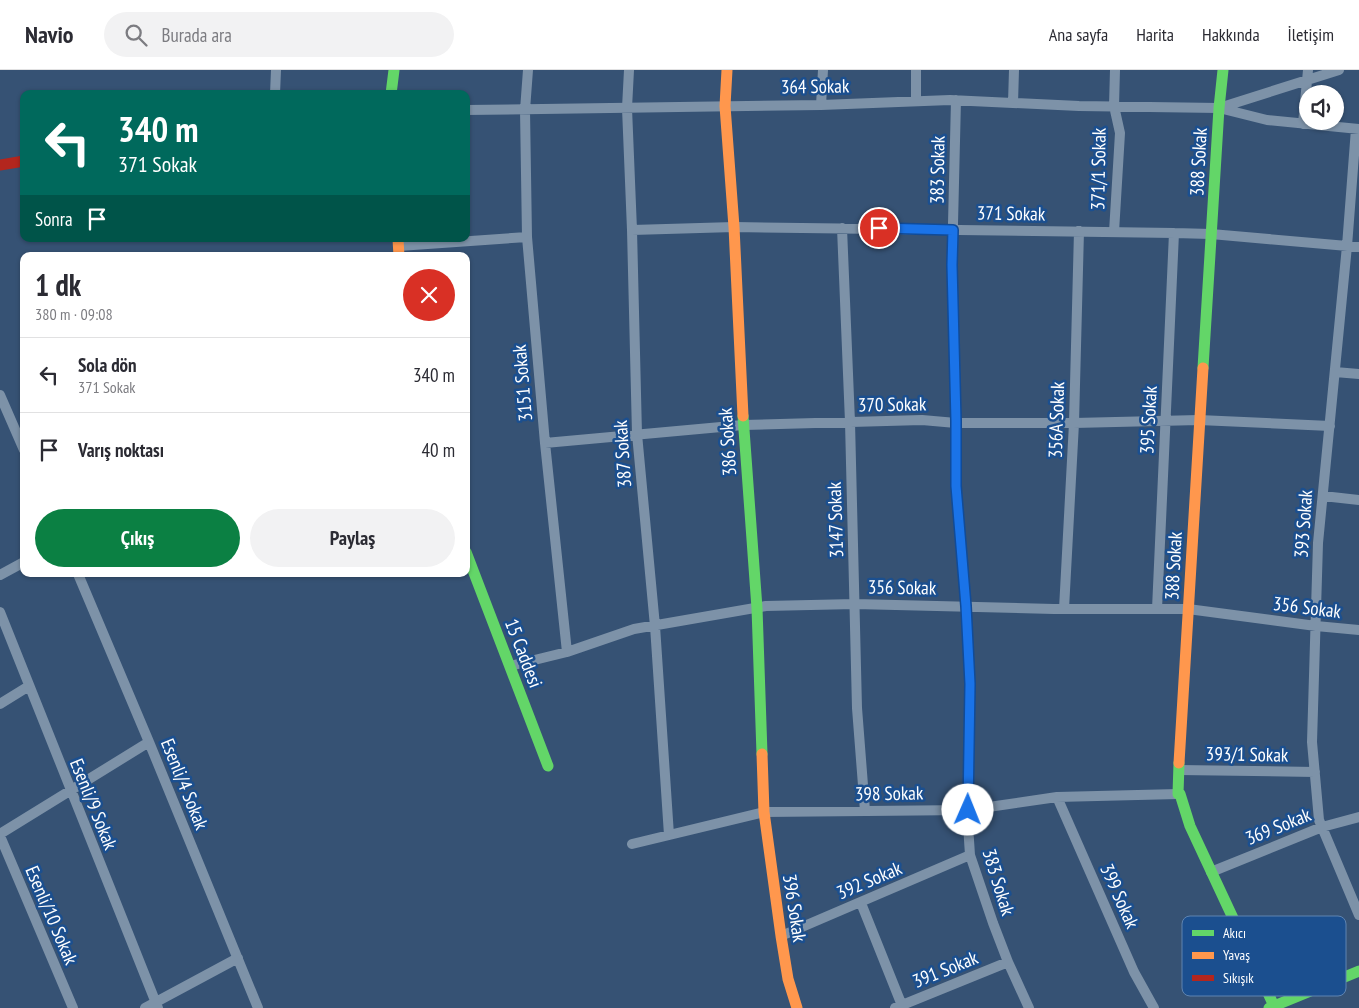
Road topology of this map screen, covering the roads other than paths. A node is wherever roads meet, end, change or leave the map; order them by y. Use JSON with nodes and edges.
{"nodes":[{"id":1,"x":276,"y":70,"type":"edge"},
{"id":2,"x":394,"y":70,"type":"edge"},
{"id":3,"x":528,"y":70,"type":"edge"},
{"id":4,"x":629,"y":70,"type":"edge"},
{"id":5,"x":727,"y":70,"type":"edge"},
{"id":6,"x":823,"y":70,"type":"edge"},
{"id":7,"x":916,"y":70,"type":"edge"},
{"id":8,"x":1014,"y":70,"type":"edge"},
{"id":9,"x":1115,"y":70,"type":"edge"},
{"id":10,"x":1223,"y":70,"type":"edge"},
{"id":11,"x":1339,"y":70,"type":"edge"},
{"id":12,"x":1307,"y":75,"type":"edge"},
{"id":13,"x":274,"y":90,"type":"edge"},
{"id":14,"x":392,"y":90,"type":"edge"},
{"id":15,"x":956,"y":100,"type":"junction"},
{"id":16,"x":916,"y":101,"type":"junction"},
{"id":17,"x":1013,"y":103,"type":"junction"},
{"id":18,"x":821,"y":105,"type":"junction"},
{"id":19,"x":725,"y":106,"type":"junction"},
{"id":20,"x":1114,"y":106,"type":"junction"},
{"id":21,"x":627,"y":108,"type":"junction"},
{"id":22,"x":1218,"y":108,"type":"junction"},
{"id":23,"x":470,"y":110,"type":"edge"},
{"id":24,"x":525,"y":110,"type":"junction"},
{"id":25,"x":1299,"y":124,"type":"edge"},
{"id":26,"x":1344,"y":128,"type":"edge"},
{"id":27,"x":1357,"y":129,"type":"edge"},
{"id":28,"x":20,"y":162,"type":"edge"},
{"id":29,"x":0,"y":165,"type":"edge"},
{"id":30,"x":734,"y":227,"type":"junction"},
{"id":31,"x":842,"y":228,"type":"junction"},
{"id":32,"x":632,"y":230,"type":"junction"},
{"id":33,"x":953,"y":230,"type":"junction"},
{"id":34,"x":1079,"y":232,"type":"junction"},
{"id":35,"x":1114,"y":232,"type":"junction"},
{"id":36,"x":1174,"y":233,"type":"junction"},
{"id":37,"x":1211,"y":234,"type":"junction"},
{"id":38,"x":527,"y":237,"type":"junction"},
{"id":39,"x":470,"y":241,"type":"edge"},
{"id":40,"x":463,"y":242,"type":"edge"},
{"id":41,"x":1347,"y":246,"type":"junction"},
{"id":42,"x":399,"y":247,"type":"edge"},
{"id":43,"x":1359,"y":247,"type":"edge"},
{"id":44,"x":1335,"y":372,"type":"junction"},
{"id":45,"x":1359,"y":374,"type":"edge"},
{"id":46,"x":0,"y":395,"type":"edge"},
{"id":47,"x":1165,"y":420,"type":"junction"},
{"id":48,"x":1200,"y":420,"type":"junction"},
{"id":49,"x":850,"y":422,"type":"junction"},
{"id":50,"x":956,"y":423,"type":"junction"},
{"id":51,"x":1074,"y":423,"type":"junction"},
{"id":52,"x":743,"y":425,"type":"junction"},
{"id":53,"x":1330,"y":426,"type":"junction"},
{"id":54,"x":637,"y":434,"type":"junction"},
{"id":55,"x":20,"y":441,"type":"edge"},
{"id":56,"x":545,"y":443,"type":"junction"},
{"id":57,"x":1323,"y":496,"type":"junction"},
{"id":58,"x":1359,"y":500,"type":"edge"},
{"id":59,"x":470,"y":562,"type":"edge"},
{"id":60,"x":20,"y":564,"type":"edge"},
{"id":61,"x":0,"y":576,"type":"edge"},
{"id":62,"x":79,"y":577,"type":"edge"},
{"id":63,"x":855,"y":604,"type":"junction"},
{"id":64,"x":966,"y":606,"type":"junction"},
{"id":65,"x":758,"y":608,"type":"junction"},
{"id":66,"x":1064,"y":609,"type":"junction"},
{"id":67,"x":1157,"y":609,"type":"junction"},
{"id":68,"x":1188,"y":609,"type":"junction"},
{"id":69,"x":0,"y":612,"type":"edge"},
{"id":70,"x":655,"y":626,"type":"junction"},
{"id":71,"x":1316,"y":626,"type":"junction"},
{"id":72,"x":1359,"y":630,"type":"edge"},
{"id":73,"x":567,"y":652,"type":"junction"},
{"id":74,"x":510,"y":666,"type":"junction"},
{"id":75,"x":29,"y":686,"type":"junction"},
{"id":76,"x":0,"y":704,"type":"edge"},
{"id":77,"x":149,"y":742,"type":"junction"},
{"id":78,"x":548,"y":766,"type":"dead end"},
{"id":79,"x":1179,"y":770,"type":"junction"},
{"id":80,"x":1315,"y":772,"type":"junction"},
{"id":81,"x":70,"y":791,"type":"junction"},
{"id":82,"x":1178,"y":794,"type":"junction"},
{"id":83,"x":1057,"y":797,"type":"junction"},
{"id":84,"x":968,"y":810,"type":"junction"},
{"id":85,"x":865,"y":811,"type":"junction"},
{"id":86,"x":764,"y":812,"type":"junction"},
{"id":87,"x":1359,"y":817,"type":"edge"},
{"id":88,"x":1322,"y":827,"type":"junction"},
{"id":89,"x":0,"y":835,"type":"edge"},
{"id":90,"x":669,"y":835,"type":"junction"},
{"id":91,"x":632,"y":844,"type":"dead end"},
{"id":92,"x":970,"y":855,"type":"junction"},
{"id":93,"x":1211,"y":872,"type":"junction"},
{"id":94,"x":861,"y":903,"type":"junction"},
{"id":95,"x":1359,"y":915,"type":"edge"},
{"id":96,"x":1231,"y":916,"type":"edge"},
{"id":97,"x":781,"y":936,"type":"junction"},
{"id":98,"x":238,"y":958,"type":"junction"},
{"id":99,"x":1008,"y":962,"type":"junction"},
{"id":100,"x":1359,"y":971,"type":"edge"},
{"id":101,"x":1346,"y":976,"type":"edge"},
{"id":102,"x":1299,"y":996,"type":"edge"},
{"id":103,"x":156,"y":1005,"type":"edge"},
{"id":104,"x":900,"y":1007,"type":"edge"},
{"id":105,"x":1273,"y":1007,"type":"edge"},
{"id":106,"x":73,"y":1008,"type":"edge"},
{"id":107,"x":145,"y":1008,"type":"edge"},
{"id":108,"x":258,"y":1008,"type":"edge"},
{"id":109,"x":797,"y":1008,"type":"edge"},
{"id":110,"x":1029,"y":1008,"type":"edge"},
{"id":111,"x":1154,"y":1008,"type":"edge"}],
"edges":[{"from":1,"to":13,"type":"street"},
{"from":2,"to":14,"type":"street"},
{"from":3,"to":24,"type":"street","name":"3151 Sokak"},
{"from":4,"to":21,"type":"street","name":"387 Sokak"},
{"from":5,"to":19,"type":"street","name":"386 Sokak"},
{"from":6,"to":18,"type":"street"},
{"from":7,"to":16,"type":"street"},
{"from":8,"to":17,"type":"street"},
{"from":9,"to":20,"type":"street","name":"371/1 Sokak"},
{"from":10,"to":22,"type":"street","name":"388 Sokak"},
{"from":11,"to":12,"type":"street","name":"364 Sokak"},
{"from":12,"to":22,"type":"street","name":"364 Sokak"},
{"from":15,"to":16,"type":"street","name":"364 Sokak"},
{"from":15,"to":17,"type":"street","name":"364 Sokak"},
{"from":15,"to":33,"type":"street","name":"383 Sokak"},
{"from":16,"to":18,"type":"street","name":"364 Sokak"},
{"from":17,"to":20,"type":"street","name":"364 Sokak"},
{"from":18,"to":19,"type":"street","name":"364 Sokak"},
{"from":19,"to":21,"type":"street","name":"364 Sokak"},
{"from":19,"to":30,"type":"street","name":"386 Sokak"},
{"from":20,"to":22,"type":"street","name":"364 Sokak"},
{"from":20,"to":35,"type":"street","name":"371/1 Sokak"},
{"from":21,"to":24,"type":"street","name":"364 Sokak"},
{"from":21,"to":32,"type":"street","name":"387 Sokak"},
{"from":22,"to":25,"type":"street"},
{"from":22,"to":37,"type":"street","name":"388 Sokak"},
{"from":23,"to":24,"type":"street","name":"364 Sokak"},
{"from":24,"to":38,"type":"street","name":"3151 Sokak"},
{"from":26,"to":27,"type":"street"},
{"from":27,"to":41,"type":"street","name":"393 Sokak"},
{"from":28,"to":29,"type":"street"},
{"from":30,"to":31,"type":"street","name":"371 Sokak"},
{"from":30,"to":32,"type":"street","name":"371 Sokak"},
{"from":30,"to":52,"type":"street","name":"386 Sokak"},
{"from":31,"to":33,"type":"street","name":"371 Sokak"},
{"from":31,"to":49,"type":"street","name":"3147 Sokak"},
{"from":32,"to":54,"type":"street","name":"387 Sokak"},
{"from":33,"to":34,"type":"street","name":"371 Sokak"},
{"from":33,"to":50,"type":"street","name":"383 Sokak"},
{"from":34,"to":35,"type":"street","name":"371 Sokak"},
{"from":34,"to":51,"type":"street","name":"356A Sokak"},
{"from":35,"to":36,"type":"street","name":"371 Sokak"},
{"from":36,"to":37,"type":"street","name":"371 Sokak"},
{"from":36,"to":47,"type":"street","name":"395 Sokak"},
{"from":37,"to":41,"type":"street","name":"371 Sokak"},
{"from":37,"to":48,"type":"street","name":"388 Sokak"},
{"from":38,"to":39,"type":"street"},
{"from":38,"to":56,"type":"street","name":"3151 Sokak"},
{"from":40,"to":42,"type":"street"},
{"from":41,"to":43,"type":"street","name":"371 Sokak"},
{"from":41,"to":44,"type":"street","name":"393 Sokak"},
{"from":44,"to":45,"type":"street"},
{"from":44,"to":53,"type":"street","name":"393 Sokak"},
{"from":46,"to":55,"type":"street"},
{"from":47,"to":48,"type":"street","name":"370 Sokak"},
{"from":47,"to":51,"type":"street","name":"370 Sokak"},
{"from":47,"to":67,"type":"street","name":"395 Sokak"},
{"from":48,"to":53,"type":"street","name":"370 Sokak"},
{"from":48,"to":68,"type":"street","name":"388 Sokak"},
{"from":49,"to":50,"type":"street","name":"370 Sokak"},
{"from":49,"to":52,"type":"street","name":"370 Sokak"},
{"from":49,"to":63,"type":"street","name":"3147 Sokak"},
{"from":50,"to":51,"type":"street","name":"370 Sokak"},
{"from":50,"to":64,"type":"street","name":"383 Sokak"},
{"from":51,"to":66,"type":"street","name":"356A Sokak"},
{"from":52,"to":54,"type":"street","name":"370 Sokak"},
{"from":52,"to":65,"type":"street","name":"386 Sokak"},
{"from":53,"to":57,"type":"street","name":"393 Sokak"},
{"from":54,"to":56,"type":"street","name":"370 Sokak"},
{"from":54,"to":70,"type":"street","name":"387 Sokak"},
{"from":56,"to":73,"type":"street","name":"3151 Sokak"},
{"from":57,"to":58,"type":"street"},
{"from":57,"to":71,"type":"street","name":"393 Sokak"},
{"from":59,"to":74,"type":"street","name":"15 Caddesi"},
{"from":60,"to":61,"type":"street"},
{"from":62,"to":77,"type":"street","name":"Esenli/4 Sokak"},
{"from":63,"to":64,"type":"street","name":"356 Sokak"},
{"from":63,"to":65,"type":"street","name":"356 Sokak"},
{"from":63,"to":85,"type":"street","name":"3147 Sokak"},
{"from":64,"to":66,"type":"street","name":"356 Sokak"},
{"from":64,"to":84,"type":"street","name":"383 Sokak"},
{"from":65,"to":70,"type":"street","name":"356 Sokak"},
{"from":65,"to":86,"type":"street","name":"386 Sokak"},
{"from":66,"to":67,"type":"street","name":"356 Sokak"},
{"from":67,"to":68,"type":"street","name":"356 Sokak"},
{"from":68,"to":71,"type":"street","name":"356 Sokak"},
{"from":68,"to":79,"type":"street","name":"388 Sokak"},
{"from":69,"to":75,"type":"street","name":"Esenli/9 Sokak"},
{"from":70,"to":73,"type":"street","name":"356 Sokak"},
{"from":70,"to":90,"type":"street","name":"387 Sokak"},
{"from":71,"to":72,"type":"street","name":"356 Sokak"},
{"from":71,"to":80,"type":"street","name":"393 Sokak"},
{"from":73,"to":74,"type":"street","name":"356 Sokak"},
{"from":74,"to":78,"type":"street","name":"15 Caddesi"},
{"from":75,"to":76,"type":"street"},
{"from":75,"to":81,"type":"street","name":"Esenli/9 Sokak"},
{"from":77,"to":81,"type":"street"},
{"from":77,"to":98,"type":"street","name":"Esenli/4 Sokak"},
{"from":79,"to":80,"type":"street","name":"393/1 Sokak"},
{"from":79,"to":82,"type":"street","name":"388 Sokak"},
{"from":80,"to":88,"type":"street","name":"393 Sokak"},
{"from":81,"to":89,"type":"street"},
{"from":81,"to":103,"type":"street","name":"Esenli/9 Sokak"},
{"from":82,"to":83,"type":"street","name":"398 Sokak"},
{"from":82,"to":93,"type":"street","name":"388 Sokak"},
{"from":83,"to":84,"type":"street","name":"398 Sokak"},
{"from":83,"to":111,"type":"street","name":"399 Sokak"},
{"from":84,"to":85,"type":"street","name":"398 Sokak"},
{"from":84,"to":92,"type":"street","name":"383 Sokak"},
{"from":85,"to":86,"type":"street","name":"398 Sokak"},
{"from":86,"to":90,"type":"street","name":"398 Sokak"},
{"from":86,"to":97,"type":"street","name":"396 Sokak"},
{"from":87,"to":88,"type":"street","name":"369 Sokak"},
{"from":88,"to":93,"type":"street","name":"369 Sokak"},
{"from":88,"to":95,"type":"street","name":"393 Sokak"},
{"from":89,"to":106,"type":"street","name":"Esenli/10 Sokak"},
{"from":90,"to":91,"type":"street","name":"398 Sokak"},
{"from":92,"to":94,"type":"street","name":"392 Sokak"},
{"from":92,"to":99,"type":"street","name":"383 Sokak"},
{"from":93,"to":96,"type":"street","name":"388 Sokak"},
{"from":94,"to":97,"type":"street","name":"392 Sokak"},
{"from":94,"to":104,"type":"street"},
{"from":97,"to":109,"type":"street","name":"396 Sokak"},
{"from":98,"to":103,"type":"street"},
{"from":98,"to":108,"type":"street","name":"Esenli/4 Sokak"},
{"from":99,"to":104,"type":"street","name":"391 Sokak"},
{"from":99,"to":110,"type":"street","name":"383 Sokak"},
{"from":100,"to":101,"type":"street"},
{"from":102,"to":105,"type":"street"},
{"from":103,"to":107,"type":"street"}]}
